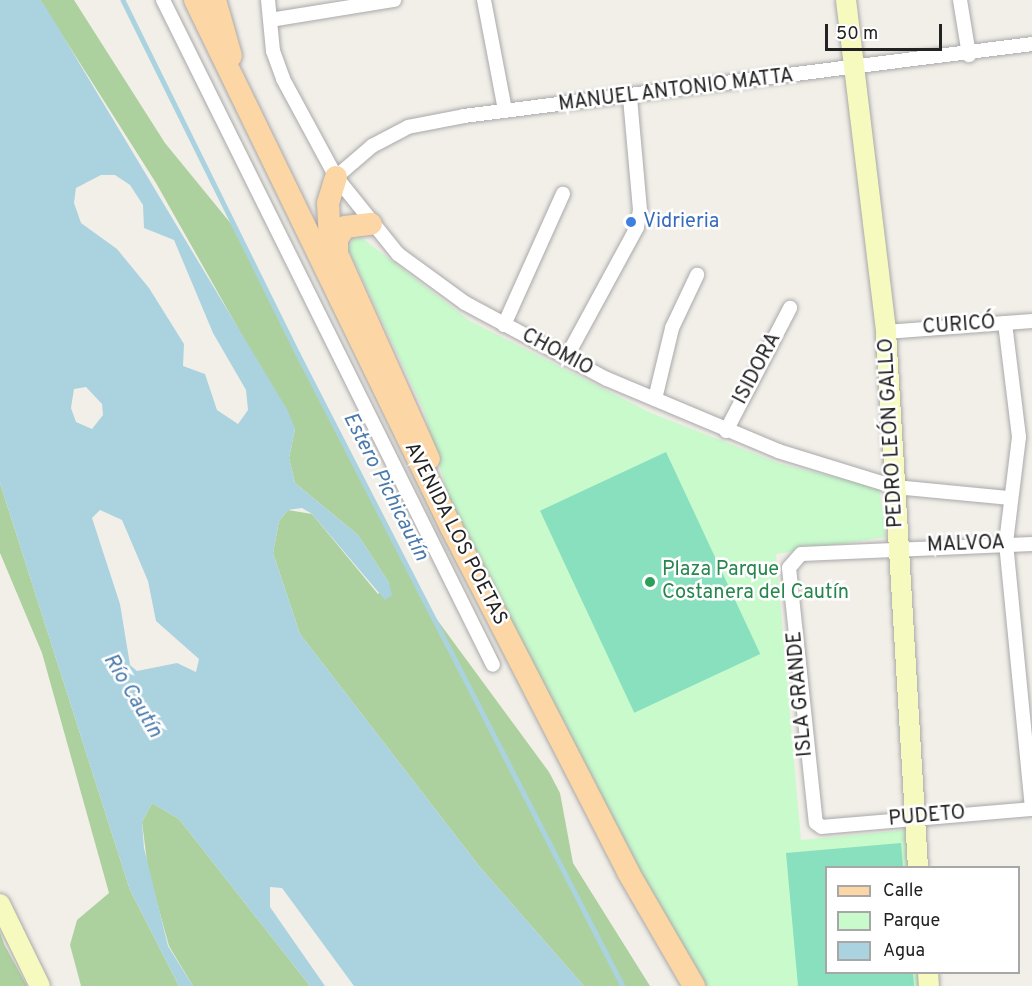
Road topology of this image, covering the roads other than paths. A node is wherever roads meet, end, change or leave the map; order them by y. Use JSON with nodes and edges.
{"nodes":[{"id":1,"x":163,"y":0,"type":"edge"},
{"id":2,"x":195,"y":0,"type":"edge"},
{"id":3,"x":215,"y":0,"type":"edge"},
{"id":4,"x":268,"y":0,"type":"edge"},
{"id":5,"x":394,"y":0,"type":"edge"},
{"id":6,"x":484,"y":0,"type":"edge"},
{"id":7,"x":846,"y":0,"type":"edge"},
{"id":8,"x":960,"y":0,"type":"edge"},
{"id":9,"x":270,"y":20,"type":"junction"},
{"id":10,"x":1032,"y":44,"type":"edge"},
{"id":11,"x":969,"y":55,"type":"junction"},
{"id":12,"x":854,"y":69,"type":"junction"},
{"id":13,"x":234,"y":72,"type":"junction"},
{"id":14,"x":630,"y":98,"type":"junction"},
{"id":15,"x":505,"y":110,"type":"junction"},
{"id":16,"x":336,"y":177,"type":"junction"},
{"id":17,"x":563,"y":194,"type":"dead end"},
{"id":18,"x":371,"y":224,"type":"junction"},
{"id":19,"x":337,"y":253,"type":"junction"},
{"id":20,"x":697,"y":275,"type":"dead end"},
{"id":21,"x":790,"y":308,"type":"dead end"},
{"id":22,"x":1032,"y":321,"type":"edge"},
{"id":23,"x":1005,"y":323,"type":"junction"},
{"id":24,"x":504,"y":325,"type":"junction"},
{"id":25,"x":886,"y":332,"type":"junction"},
{"id":26,"x":566,"y":358,"type":"junction"},
{"id":27,"x":655,"y":399,"type":"junction"},
{"id":28,"x":726,"y":430,"type":"junction"},
{"id":29,"x":895,"y":487,"type":"junction"},
{"id":30,"x":1010,"y":498,"type":"junction"},
{"id":31,"x":437,"y":501,"type":"junction"},
{"id":32,"x":1006,"y":543,"type":"junction"},
{"id":33,"x":1032,"y":544,"type":"edge"},
{"id":34,"x":898,"y":547,"type":"junction"},
{"id":35,"x":793,"y":559,"type":"joint"},
{"id":36,"x":493,"y":665,"type":"dead end"},
{"id":37,"x":1032,"y":807,"type":"edge"},
{"id":38,"x":914,"y":818,"type":"junction"},
{"id":39,"x":822,"y":827,"type":"joint"},
{"id":40,"x":918,"y":866,"type":"edge"},
{"id":41,"x":0,"y":904,"type":"edge"},
{"id":42,"x":39,"y":986,"type":"edge"},
{"id":43,"x":694,"y":986,"type":"edge"}],
"edges":[{"from":1,"to":36,"type":"street"},
{"from":2,"to":13,"type":"main road","name":"AVENIDA LOS POETAS"},
{"from":3,"to":13,"type":"main road","name":"AVENIDA LOS POETAS"},
{"from":4,"to":9,"type":"street","name":"CHOMIO"},
{"from":5,"to":9,"type":"street"},
{"from":6,"to":15,"type":"street"},
{"from":7,"to":12,"type":"street","name":"PEDRO LEÓN GALLO"},
{"from":8,"to":11,"type":"street"},
{"from":9,"to":16,"type":"street","name":"CHOMIO"},
{"from":10,"to":11,"type":"street","name":"MANUEL ANTONIO MATTA"},
{"from":11,"to":12,"type":"street","name":"MANUEL ANTONIO MATTA"},
{"from":12,"to":14,"type":"street","name":"MANUEL ANTONIO MATTA"},
{"from":12,"to":25,"type":"street","name":"PEDRO LEÓN GALLO"},
{"from":13,"to":31,"type":"main road","name":"AVENIDA LOS POETAS"},
{"from":14,"to":15,"type":"street","name":"MANUEL ANTONIO MATTA"},
{"from":14,"to":26,"type":"street"},
{"from":15,"to":16,"type":"street","name":"MANUEL ANTONIO MATTA"},
{"from":16,"to":18,"type":"street","name":"CHOMIO"},
{"from":16,"to":19,"type":"main road"},
{"from":17,"to":24,"type":"street"},
{"from":18,"to":19,"type":"main road"},
{"from":18,"to":24,"type":"street","name":"CHOMIO"},
{"from":19,"to":31,"type":"main road"},
{"from":20,"to":27,"type":"street"},
{"from":21,"to":28,"type":"street","name":"ISIDORA"},
{"from":22,"to":23,"type":"street","name":"CURICÓ"},
{"from":23,"to":25,"type":"street","name":"CURICÓ"},
{"from":23,"to":30,"type":"street"},
{"from":24,"to":26,"type":"street","name":"CHOMIO"},
{"from":25,"to":29,"type":"street","name":"PEDRO LEÓN GALLO"},
{"from":26,"to":27,"type":"street","name":"CHOMIO"},
{"from":27,"to":28,"type":"street","name":"CHOMIO"},
{"from":28,"to":29,"type":"street","name":"CHOMIO"},
{"from":29,"to":30,"type":"street","name":"CHOMIO"},
{"from":29,"to":34,"type":"street","name":"PEDRO LEÓN GALLO"},
{"from":30,"to":32,"type":"street"},
{"from":31,"to":43,"type":"main road","name":"AVENIDA LOS POETAS"},
{"from":32,"to":33,"type":"street","name":"MALVOA"},
{"from":32,"to":34,"type":"street","name":"MALVOA"},
{"from":32,"to":37,"type":"street"},
{"from":34,"to":35,"type":"street","name":"MALVOA"},
{"from":34,"to":38,"type":"street","name":"PEDRO LEÓN GALLO"},
{"from":35,"to":39,"type":"street","name":"ISLA GRANDE"},
{"from":37,"to":38,"type":"street","name":"PUDETO"},
{"from":38,"to":39,"type":"street","name":"PUDETO"},
{"from":38,"to":40,"type":"street","name":"PEDRO LEÓN GALLO"},
{"from":41,"to":42,"type":"street"}]}
